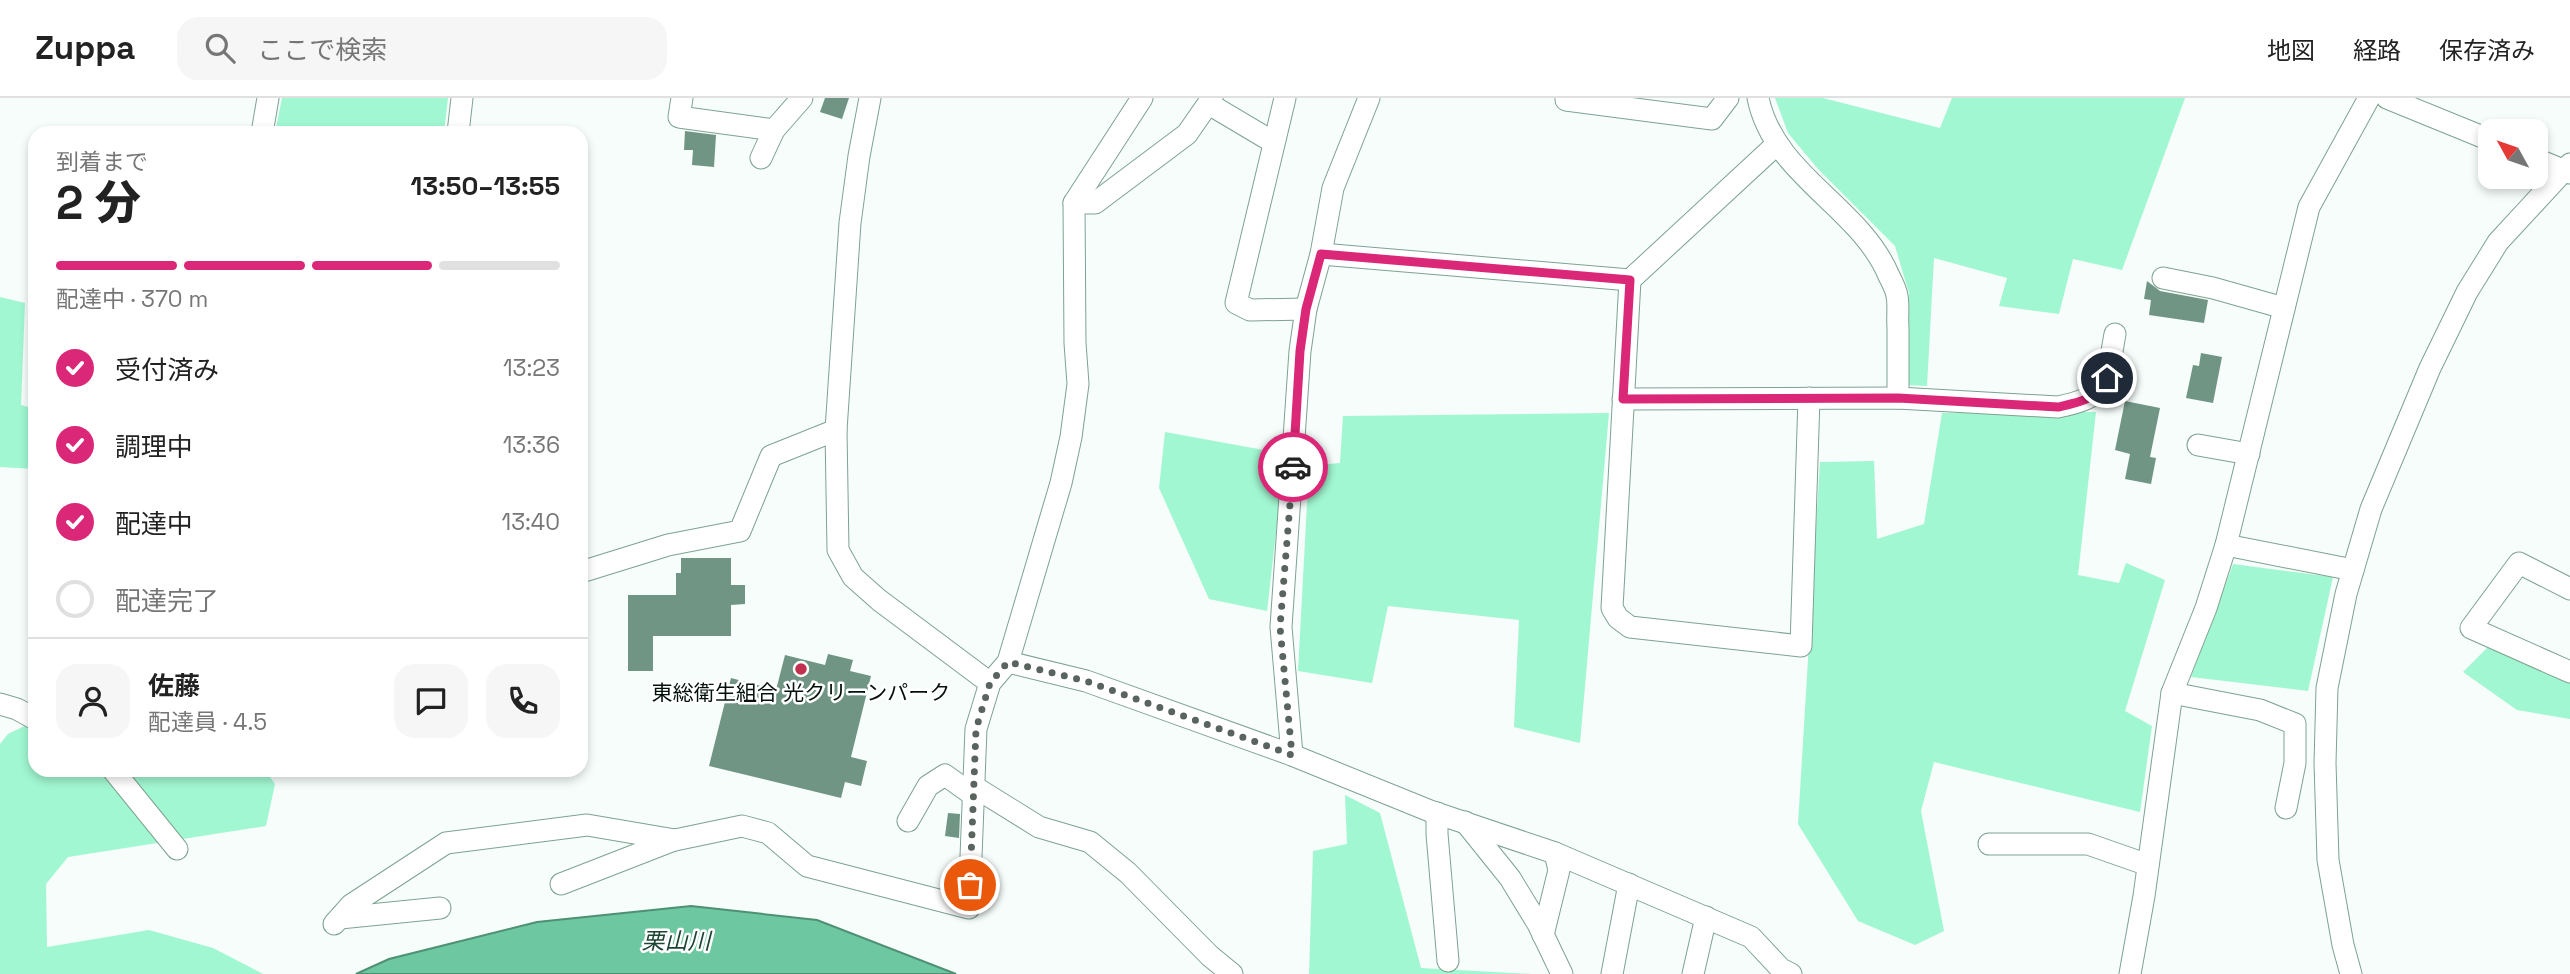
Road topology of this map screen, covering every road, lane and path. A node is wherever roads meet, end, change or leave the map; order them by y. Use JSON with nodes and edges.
{"nodes":[{"id":1,"x":268,"y":98,"type":"edge"},
{"id":2,"x":462,"y":98,"type":"edge"},
{"id":3,"x":682,"y":98,"type":"edge"},
{"id":4,"x":802,"y":98,"type":"edge"},
{"id":5,"x":870,"y":98,"type":"edge"},
{"id":6,"x":1142,"y":98,"type":"edge"},
{"id":7,"x":1285,"y":98,"type":"edge"},
{"id":8,"x":1369,"y":98,"type":"edge"},
{"id":9,"x":1566,"y":98,"type":"edge"},
{"id":10,"x":1728,"y":98,"type":"edge"},
{"id":11,"x":1758,"y":98,"type":"edge"},
{"id":12,"x":2369,"y":98,"type":"edge"},
{"id":13,"x":2387,"y":98,"type":"edge"},
{"id":14,"x":1211,"y":101,"type":"edge"},
{"id":15,"x":1607,"y":102,"type":"edge"},
{"id":16,"x":263,"y":126,"type":"edge"},
{"id":17,"x":459,"y":126,"type":"edge"},
{"id":18,"x":774,"y":130,"type":"junction"},
{"id":19,"x":2478,"y":135,"type":"edge"},
{"id":20,"x":1273,"y":142,"type":"junction"},
{"id":21,"x":1777,"y":144,"type":"junction"},
{"id":22,"x":761,"y":158,"type":"dead end"},
{"id":23,"x":2548,"y":163,"type":"edge"},
{"id":24,"x":2568,"y":169,"type":"edge"},
{"id":25,"x":1074,"y":203,"type":"junction"},
{"id":26,"x":1321,"y":254,"type":"junction"},
{"id":27,"x":2163,"y":278,"type":"dead end"},
{"id":28,"x":1630,"y":280,"type":"junction"},
{"id":29,"x":2284,"y":308,"type":"junction"},
{"id":30,"x":1306,"y":309,"type":"junction"},
{"id":31,"x":2115,"y":334,"type":"dead end"},
{"id":32,"x":1809,"y":398,"type":"junction"},
{"id":33,"x":1898,"y":398,"type":"junction"},
{"id":34,"x":1623,"y":399,"type":"junction"},
{"id":35,"x":836,"y":430,"type":"junction"},
{"id":36,"x":2198,"y":445,"type":"dead end"},
{"id":37,"x":2249,"y":454,"type":"junction"},
{"id":38,"x":2226,"y":544,"type":"junction"},
{"id":39,"x":588,"y":570,"type":"edge"},
{"id":40,"x":2353,"y":570,"type":"junction"},
{"id":41,"x":2570,"y":589,"type":"edge"},
{"id":42,"x":1008,"y":662,"type":"junction"},
{"id":43,"x":2570,"y":672,"type":"edge"},
{"id":44,"x":990,"y":683,"type":"junction"},
{"id":45,"x":2172,"y":693,"type":"junction"},
{"id":46,"x":0,"y":704,"type":"edge"},
{"id":47,"x":28,"y":715,"type":"edge"},
{"id":48,"x":1292,"y":755,"type":"junction"},
{"id":49,"x":119,"y":777,"type":"edge"},
{"id":50,"x":973,"y":790,"type":"junction"},
{"id":51,"x":2286,"y":808,"type":"dead end"},
{"id":52,"x":1437,"y":813,"type":"junction"},
{"id":53,"x":908,"y":821,"type":"dead end"},
{"id":54,"x":1465,"y":822,"type":"junction"},
{"id":55,"x":675,"y":840,"type":"junction"},
{"id":56,"x":1989,"y":844,"type":"dead end"},
{"id":57,"x":177,"y":849,"type":"dead end"},
{"id":58,"x":1555,"y":853,"type":"junction"},
{"id":59,"x":2148,"y":865,"type":"junction"},
{"id":60,"x":561,"y":884,"type":"dead end"},
{"id":61,"x":1629,"y":884,"type":"junction"},
{"id":62,"x":440,"y":908,"type":"dead end"},
{"id":63,"x":1706,"y":917,"type":"junction"},
{"id":64,"x":1543,"y":935,"type":"junction"},
{"id":65,"x":1448,"y":961,"type":"dead end"},
{"id":66,"x":1784,"y":972,"type":"edge"},
{"id":67,"x":1232,"y":974,"type":"edge"},
{"id":68,"x":1563,"y":974,"type":"edge"},
{"id":69,"x":1612,"y":974,"type":"edge"},
{"id":70,"x":1693,"y":974,"type":"edge"},
{"id":71,"x":2130,"y":974,"type":"edge"},
{"id":72,"x":2351,"y":974,"type":"edge"}],
"edges":[{"from":1,"to":16,"type":"street"},
{"from":2,"to":17,"type":"street"},
{"from":3,"to":18,"type":"street"},
{"from":4,"to":18,"type":"street"},
{"from":5,"to":35,"type":"street"},
{"from":6,"to":25,"type":"street"},
{"from":7,"to":20,"type":"street"},
{"from":8,"to":26,"type":"street"},
{"from":9,"to":15,"type":"street"},
{"from":10,"to":15,"type":"street"},
{"from":11,"to":21,"type":"street"},
{"from":12,"to":29,"type":"street"},
{"from":13,"to":19,"type":"street"},
{"from":14,"to":20,"type":"street"},
{"from":14,"to":25,"type":"street"},
{"from":18,"to":22,"type":"street"},
{"from":20,"to":30,"type":"street"},
{"from":21,"to":28,"type":"street"},
{"from":21,"to":33,"type":"street"},
{"from":23,"to":24,"type":"street"},
{"from":24,"to":40,"type":"street"},
{"from":25,"to":42,"type":"street"},
{"from":26,"to":28,"type":"street"},
{"from":26,"to":30,"type":"street"},
{"from":27,"to":29,"type":"street"},
{"from":28,"to":34,"type":"street"},
{"from":29,"to":37,"type":"street"},
{"from":30,"to":48,"type":"street"},
{"from":31,"to":33,"type":"street"},
{"from":32,"to":33,"type":"street"},
{"from":32,"to":34,"type":"street"},
{"from":32,"to":34,"type":"street"},
{"from":35,"to":39,"type":"street"},
{"from":35,"to":44,"type":"street"},
{"from":36,"to":37,"type":"street"},
{"from":37,"to":38,"type":"street"},
{"from":38,"to":40,"type":"street"},
{"from":38,"to":45,"type":"street"},
{"from":40,"to":72,"type":"street"},
{"from":41,"to":43,"type":"street"},
{"from":42,"to":44,"type":"street"},
{"from":42,"to":48,"type":"street"},
{"from":44,"to":50,"type":"street"},
{"from":45,"to":51,"type":"street"},
{"from":45,"to":59,"type":"street"},
{"from":46,"to":47,"type":"street"},
{"from":48,"to":52,"type":"street"},
{"from":49,"to":57,"type":"street"},
{"from":50,"to":53,"type":"street"},
{"from":50,"to":55,"type":"street"},
{"from":50,"to":67,"type":"street"},
{"from":52,"to":54,"type":"street"},
{"from":52,"to":65,"type":"street"},
{"from":54,"to":58,"type":"street"},
{"from":54,"to":64,"type":"street"},
{"from":55,"to":60,"type":"street"},
{"from":55,"to":62,"type":"street"},
{"from":56,"to":59,"type":"street"},
{"from":58,"to":61,"type":"street"},
{"from":58,"to":64,"type":"street"},
{"from":59,"to":71,"type":"street"},
{"from":61,"to":63,"type":"street"},
{"from":61,"to":69,"type":"street"},
{"from":63,"to":66,"type":"street"},
{"from":63,"to":70,"type":"street"},
{"from":64,"to":68,"type":"street"}]}
